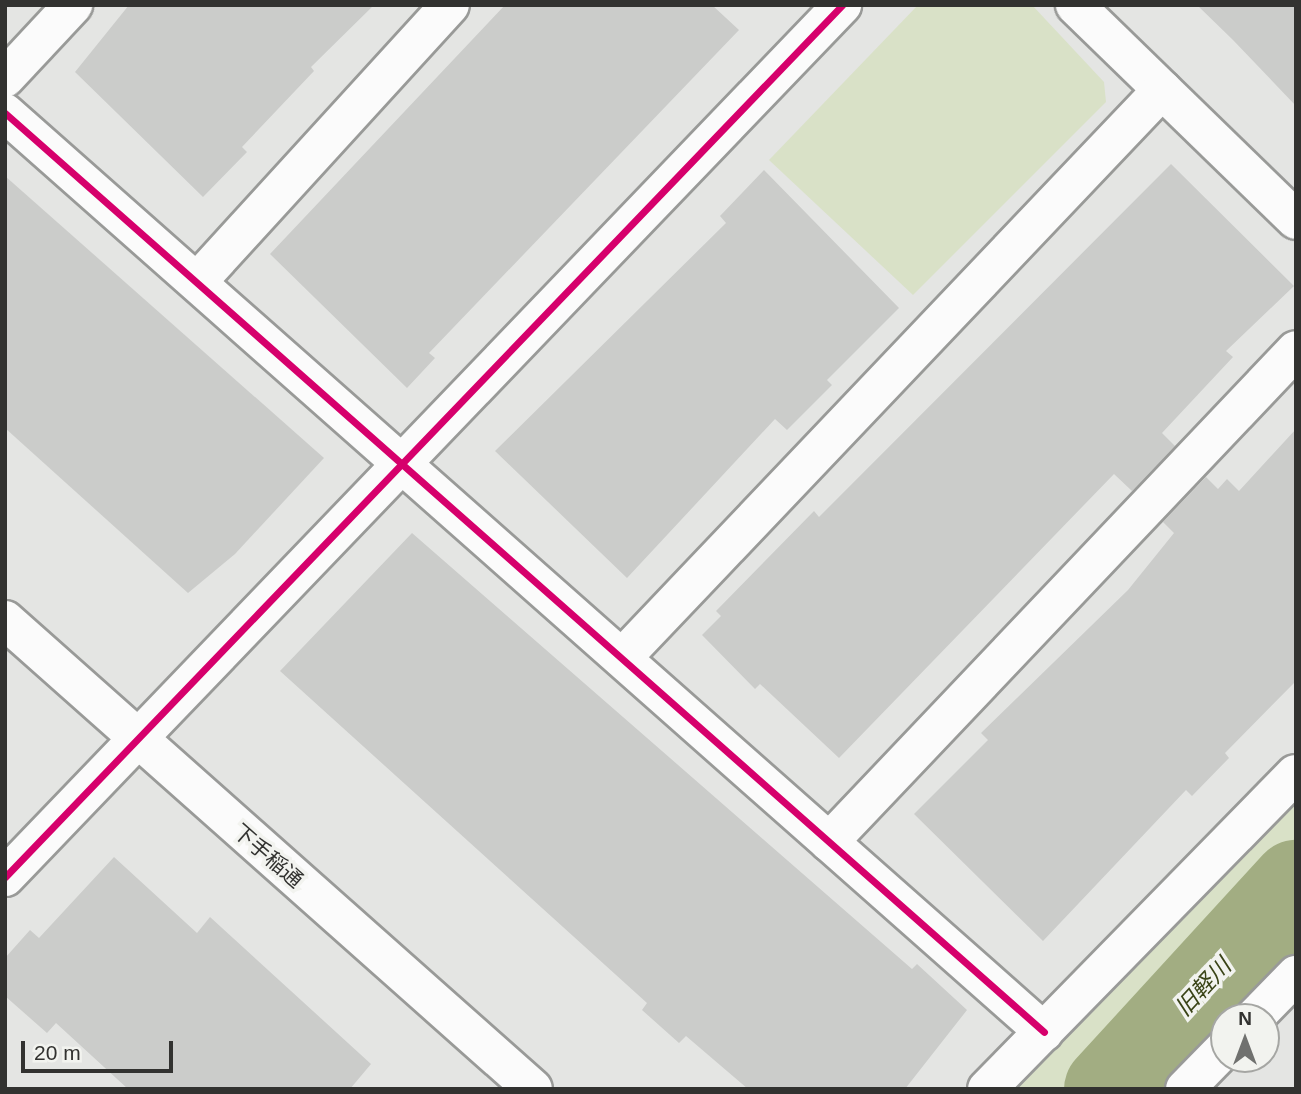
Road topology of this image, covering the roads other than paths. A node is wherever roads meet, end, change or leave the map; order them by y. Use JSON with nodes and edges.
{"nodes":[{"id":1,"x":73,"y":5,"type":"edge"},
{"id":2,"x":450,"y":5,"type":"edge"},
{"id":3,"x":842,"y":5,"type":"edge"},
{"id":4,"x":1075,"y":5,"type":"edge"},
{"id":5,"x":5,"y":78,"type":"edge"},
{"id":6,"x":1162,"y":90,"type":"junction"},
{"id":7,"x":5,"y":113,"type":"edge"},
{"id":8,"x":1296,"y":220,"type":"edge"},
{"id":9,"x":197,"y":282,"type":"junction"},
{"id":10,"x":1296,"y":349,"type":"edge"},
{"id":11,"x":398,"y":461,"type":"junction"},
{"id":12,"x":5,"y":620,"type":"edge"},
{"id":13,"x":622,"y":658,"type":"junction"},
{"id":14,"x":137,"y":741,"type":"junction"},
{"id":15,"x":1296,"y":774,"type":"edge"},
{"id":16,"x":829,"y":842,"type":"junction"},
{"id":17,"x":5,"y":877,"type":"edge"},
{"id":18,"x":1296,"y":975,"type":"edge"},
{"id":19,"x":1269,"y":1003,"type":"edge"},
{"id":20,"x":1044,"y":1032,"type":"junction"},
{"id":21,"x":1210,"y":1063,"type":"edge"},
{"id":22,"x":533,"y":1089,"type":"edge"},
{"id":23,"x":988,"y":1089,"type":"edge"},
{"id":24,"x":1185,"y":1089,"type":"edge"}],
"edges":[{"from":1,"to":5,"type":"street"},
{"from":2,"to":9,"type":"street"},
{"from":3,"to":11,"type":"street"},
{"from":4,"to":6,"type":"street"},
{"from":6,"to":8,"type":"street"},
{"from":6,"to":13,"type":"street"},
{"from":7,"to":9,"type":"street"},
{"from":9,"to":11,"type":"street"},
{"from":10,"to":16,"type":"street"},
{"from":11,"to":13,"type":"street"},
{"from":11,"to":14,"type":"street"},
{"from":12,"to":14,"type":"street","name":"下手稲通"},
{"from":13,"to":16,"type":"street"},
{"from":14,"to":17,"type":"street"},
{"from":14,"to":22,"type":"street","name":"下手稲通"},
{"from":15,"to":20,"type":"street"},
{"from":16,"to":20,"type":"street"},
{"from":18,"to":19,"type":"street"},
{"from":20,"to":23,"type":"street"},
{"from":21,"to":24,"type":"street"}]}
